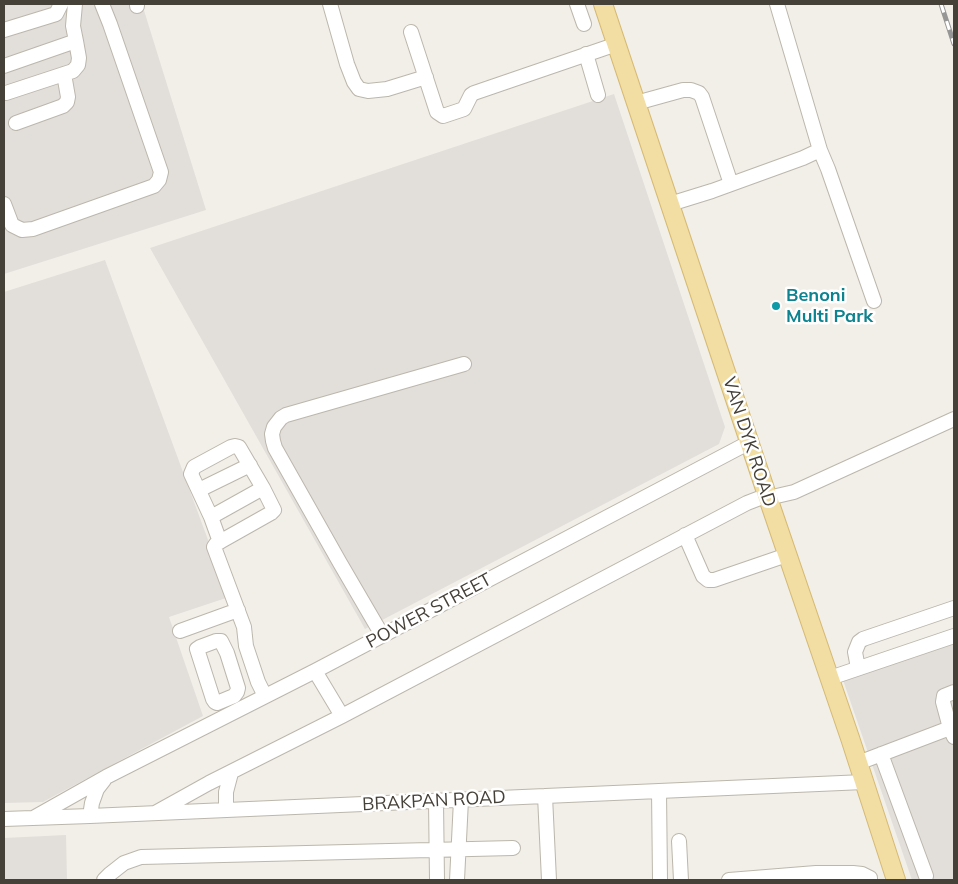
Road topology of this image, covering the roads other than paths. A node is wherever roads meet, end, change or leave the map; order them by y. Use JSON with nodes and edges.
{"nodes":[{"id":1,"x":61,"y":4,"type":"edge"},
{"id":2,"x":75,"y":4,"type":"edge"},
{"id":3,"x":102,"y":4,"type":"edge"},
{"id":4,"x":330,"y":4,"type":"edge"},
{"id":5,"x":577,"y":4,"type":"edge"},
{"id":6,"x":603,"y":4,"type":"edge"},
{"id":7,"x":777,"y":4,"type":"edge"},
{"id":8,"x":584,"y":24,"type":"dead end"},
{"id":9,"x":4,"y":30,"type":"edge"},
{"id":10,"x":411,"y":32,"type":"dead end"},
{"id":11,"x":76,"y":41,"type":"junction"},
{"id":12,"x":617,"y":44,"type":"junction"},
{"id":13,"x":586,"y":54,"type":"junction"},
{"id":14,"x":4,"y":66,"type":"edge"},
{"id":15,"x":64,"y":74,"type":"junction"},
{"id":16,"x":426,"y":77,"type":"junction"},
{"id":17,"x":6,"y":94,"type":"dead end"},
{"id":18,"x":598,"y":95,"type":"dead end"},
{"id":19,"x":636,"y":103,"type":"junction"},
{"id":20,"x":16,"y":123,"type":"dead end"},
{"id":21,"x":820,"y":150,"type":"junction"},
{"id":22,"x":731,"y":184,"type":"junction"},
{"id":23,"x":4,"y":204,"type":"edge"},
{"id":24,"x":670,"y":204,"type":"junction"},
{"id":25,"x":874,"y":301,"type":"dead end"},
{"id":26,"x":464,"y":364,"type":"dead end"},
{"id":27,"x":954,"y":419,"type":"edge"},
{"id":28,"x":750,"y":442,"type":"junction"},
{"id":29,"x":250,"y":465,"type":"junction"},
{"id":30,"x":263,"y":488,"type":"junction"},
{"id":31,"x":199,"y":490,"type":"junction"},
{"id":32,"x":768,"y":498,"type":"junction"},
{"id":33,"x":211,"y":517,"type":"junction"},
{"id":34,"x":685,"y":535,"type":"junction"},
{"id":35,"x":220,"y":542,"type":"junction"},
{"id":36,"x":787,"y":555,"type":"junction"},
{"id":37,"x":954,"y":608,"type":"edge"},
{"id":38,"x":238,"y":610,"type":"junction"},
{"id":39,"x":180,"y":631,"type":"dead end"},
{"id":40,"x":382,"y":635,"type":"junction"},
{"id":41,"x":954,"y":636,"type":"edge"},
{"id":42,"x":246,"y":646,"type":"junction"},
{"id":43,"x":227,"y":652,"type":"dead end"},
{"id":44,"x":858,"y":668,"type":"junction"},
{"id":45,"x":315,"y":670,"type":"junction"},
{"id":46,"x":830,"y":678,"type":"junction"},
{"id":47,"x":954,"y":692,"type":"edge"},
{"id":48,"x":265,"y":696,"type":"junction"},
{"id":49,"x":342,"y":716,"type":"junction"},
{"id":50,"x":952,"y":733,"type":"edge"},
{"id":51,"x":881,"y":754,"type":"junction"},
{"id":52,"x":858,"y":763,"type":"junction"},
{"id":53,"x":231,"y":773,"type":"junction"},
{"id":54,"x":106,"y":777,"type":"junction"},
{"id":55,"x":864,"y":782,"type":"junction"},
{"id":56,"x":659,"y":791,"type":"junction"},
{"id":57,"x":545,"y":796,"type":"junction"},
{"id":58,"x":461,"y":800,"type":"junction"},
{"id":59,"x":436,"y":801,"type":"junction"},
{"id":60,"x":226,"y":810,"type":"junction"},
{"id":61,"x":155,"y":813,"type":"junction"},
{"id":62,"x":90,"y":816,"type":"junction"},
{"id":63,"x":34,"y":818,"type":"junction"},
{"id":64,"x":4,"y":819,"type":"edge"},
{"id":65,"x":680,"y":841,"type":"dead end"},
{"id":66,"x":513,"y":848,"type":"dead end"},
{"id":67,"x":459,"y":849,"type":"junction"},
{"id":68,"x":437,"y":850,"type":"junction"},
{"id":69,"x":926,"y":876,"type":"dead end"},
{"id":70,"x":104,"y":880,"type":"edge"},
{"id":71,"x":437,"y":880,"type":"edge"},
{"id":72,"x":457,"y":880,"type":"edge"},
{"id":73,"x":549,"y":880,"type":"edge"},
{"id":74,"x":660,"y":880,"type":"edge"},
{"id":75,"x":681,"y":880,"type":"edge"},
{"id":76,"x":728,"y":880,"type":"edge"},
{"id":77,"x":870,"y":880,"type":"edge"},
{"id":78,"x":896,"y":880,"type":"edge"}],
"edges":[{"from":1,"to":9,"type":"street"},
{"from":2,"to":11,"type":"street"},
{"from":3,"to":23,"type":"street"},
{"from":4,"to":16,"type":"street"},
{"from":5,"to":8,"type":"street"},
{"from":6,"to":12,"type":"main road","name":"VAN DYK ROAD"},
{"from":7,"to":21,"type":"street"},
{"from":10,"to":16,"type":"street"},
{"from":11,"to":14,"type":"street"},
{"from":11,"to":15,"type":"street"},
{"from":12,"to":13,"type":"street"},
{"from":12,"to":19,"type":"main road","name":"VAN DYK ROAD"},
{"from":13,"to":16,"type":"street"},
{"from":13,"to":18,"type":"street"},
{"from":15,"to":17,"type":"street"},
{"from":15,"to":20,"type":"street"},
{"from":19,"to":22,"type":"street"},
{"from":19,"to":24,"type":"main road","name":"VAN DYK ROAD"},
{"from":21,"to":22,"type":"street"},
{"from":21,"to":25,"type":"street"},
{"from":22,"to":24,"type":"street"},
{"from":24,"to":28,"type":"main road","name":"VAN DYK ROAD"},
{"from":26,"to":40,"type":"street"},
{"from":27,"to":32,"type":"street"},
{"from":28,"to":32,"type":"main road","name":"VAN DYK ROAD"},
{"from":28,"to":40,"type":"street","name":"POWER STREET"},
{"from":29,"to":30,"type":"street"},
{"from":29,"to":31,"type":"street"},
{"from":29,"to":31,"type":"street"},
{"from":30,"to":33,"type":"street"},
{"from":30,"to":35,"type":"street"},
{"from":31,"to":33,"type":"street"},
{"from":32,"to":34,"type":"street"},
{"from":32,"to":36,"type":"main road","name":"VAN DYK ROAD"},
{"from":33,"to":35,"type":"street"},
{"from":34,"to":36,"type":"street"},
{"from":34,"to":49,"type":"street"},
{"from":35,"to":38,"type":"street"},
{"from":36,"to":46,"type":"main road","name":"VAN DYK ROAD"},
{"from":37,"to":44,"type":"street"},
{"from":38,"to":39,"type":"street"},
{"from":38,"to":42,"type":"street"},
{"from":40,"to":45,"type":"street","name":"POWER STREET"},
{"from":41,"to":44,"type":"street"},
{"from":42,"to":43,"type":"street"},
{"from":42,"to":48,"type":"street"},
{"from":44,"to":46,"type":"street"},
{"from":45,"to":48,"type":"street","name":"POWER STREET"},
{"from":45,"to":49,"type":"street"},
{"from":46,"to":52,"type":"main road","name":"VAN DYK ROAD"},
{"from":47,"to":50,"type":"street"},
{"from":48,"to":54,"type":"street","name":"POWER STREET"},
{"from":49,"to":53,"type":"street"},
{"from":50,"to":51,"type":"street"},
{"from":51,"to":52,"type":"street"},
{"from":51,"to":69,"type":"street"},
{"from":52,"to":55,"type":"main road","name":"VAN DYK ROAD"},
{"from":53,"to":60,"type":"street"},
{"from":53,"to":61,"type":"street"},
{"from":54,"to":62,"type":"street"},
{"from":54,"to":63,"type":"street","name":"POWER STREET"},
{"from":55,"to":56,"type":"street","name":"BRAKPAN ROAD"},
{"from":55,"to":78,"type":"main road","name":"VAN DYK ROAD"},
{"from":56,"to":57,"type":"street","name":"BRAKPAN ROAD"},
{"from":56,"to":74,"type":"street"},
{"from":57,"to":58,"type":"street","name":"BRAKPAN ROAD"},
{"from":57,"to":73,"type":"street"},
{"from":58,"to":59,"type":"street","name":"BRAKPAN ROAD"},
{"from":58,"to":67,"type":"street"},
{"from":59,"to":60,"type":"street","name":"BRAKPAN ROAD"},
{"from":59,"to":68,"type":"street"},
{"from":60,"to":61,"type":"street","name":"BRAKPAN ROAD"},
{"from":61,"to":62,"type":"street","name":"BRAKPAN ROAD"},
{"from":62,"to":63,"type":"street","name":"BRAKPAN ROAD"},
{"from":63,"to":64,"type":"street","name":"BRAKPAN ROAD"},
{"from":65,"to":75,"type":"street"},
{"from":66,"to":67,"type":"street"},
{"from":67,"to":68,"type":"street"},
{"from":67,"to":72,"type":"street"},
{"from":68,"to":70,"type":"street"},
{"from":68,"to":71,"type":"street"},
{"from":76,"to":77,"type":"street"}]}
